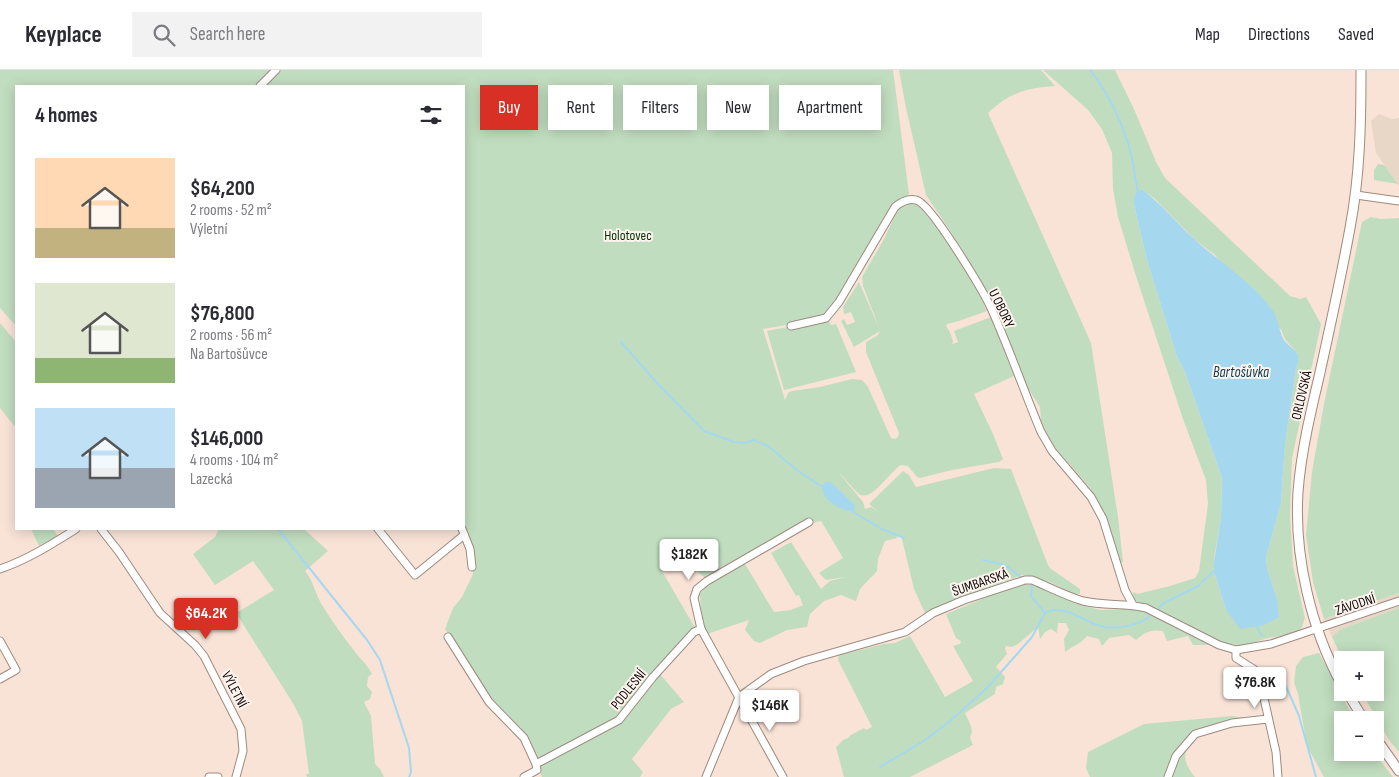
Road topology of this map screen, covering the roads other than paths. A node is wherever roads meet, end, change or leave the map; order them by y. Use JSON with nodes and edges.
{"nodes":[{"id":1,"x":276,"y":70,"type":"edge"},
{"id":2,"x":1361,"y":70,"type":"edge"},
{"id":3,"x":261,"y":85,"type":"edge"},
{"id":4,"x":1356,"y":195,"type":"junction"},
{"id":5,"x":1399,"y":201,"type":"edge"},
{"id":6,"x":791,"y":326,"type":"dead end"},
{"id":7,"x":809,"y":522,"type":"dead end"},
{"id":8,"x":74,"y":530,"type":"edge"},
{"id":9,"x":102,"y":530,"type":"edge"},
{"id":10,"x":379,"y":530,"type":"edge"},
{"id":11,"x":463,"y":532,"type":"edge"},
{"id":12,"x":472,"y":567,"type":"dead end"},
{"id":13,"x":0,"y":569,"type":"edge"},
{"id":14,"x":1399,"y":602,"type":"edge"},
{"id":15,"x":1133,"y":605,"type":"junction"},
{"id":16,"x":701,"y":629,"type":"junction"},
{"id":17,"x":1318,"y":629,"type":"junction"},
{"id":18,"x":448,"y":637,"type":"dead end"},
{"id":19,"x":0,"y":641,"type":"edge"},
{"id":20,"x":1236,"y":650,"type":"junction"},
{"id":21,"x":1334,"y":669,"type":"edge"},
{"id":22,"x":0,"y":679,"type":"edge"},
{"id":23,"x":739,"y":697,"type":"junction"},
{"id":24,"x":1268,"y":719,"type":"junction"},
{"id":25,"x":1384,"y":749,"type":"edge"},
{"id":26,"x":536,"y":764,"type":"junction"},
{"id":27,"x":1399,"y":770,"type":"edge"},
{"id":28,"x":209,"y":777,"type":"edge"},
{"id":29,"x":218,"y":777,"type":"edge"},
{"id":30,"x":236,"y":777,"type":"edge"},
{"id":31,"x":524,"y":777,"type":"edge"},
{"id":32,"x":706,"y":777,"type":"edge"},
{"id":33,"x":783,"y":777,"type":"edge"},
{"id":34,"x":1168,"y":777,"type":"edge"},
{"id":35,"x":1278,"y":777,"type":"edge"}],
"edges":[{"from":1,"to":3,"type":"street"},
{"from":2,"to":4,"type":"street","name":"ORLOVSKÁ"},
{"from":4,"to":5,"type":"street"},
{"from":4,"to":17,"type":"street","name":"ORLOVSKÁ"},
{"from":6,"to":15,"type":"street","name":"U OBORY"},
{"from":7,"to":16,"type":"street"},
{"from":8,"to":13,"type":"street"},
{"from":9,"to":30,"type":"street","name":"VÝLETNÍ"},
{"from":10,"to":11,"type":"street"},
{"from":11,"to":12,"type":"street"},
{"from":14,"to":17,"type":"street","name":"ZÁVODNÍ"},
{"from":15,"to":20,"type":"street","name":"ŠUMBARSKÁ"},
{"from":15,"to":23,"type":"street","name":"ŠUMBARSKÁ"},
{"from":16,"to":23,"type":"street"},
{"from":16,"to":26,"type":"street","name":"PODLESNÍ"},
{"from":17,"to":20,"type":"street","name":"ŠUMBARSKÁ"},
{"from":17,"to":21,"type":"street","name":"ORLOVSKÁ"},
{"from":18,"to":26,"type":"street"},
{"from":19,"to":22,"type":"street"},
{"from":20,"to":24,"type":"street"},
{"from":23,"to":32,"type":"street"},
{"from":23,"to":33,"type":"street"},
{"from":24,"to":34,"type":"street"},
{"from":24,"to":35,"type":"street"},
{"from":25,"to":27,"type":"street"},
{"from":26,"to":31,"type":"street","name":"PODLESNÍ"},
{"from":28,"to":29,"type":"street"}]}
